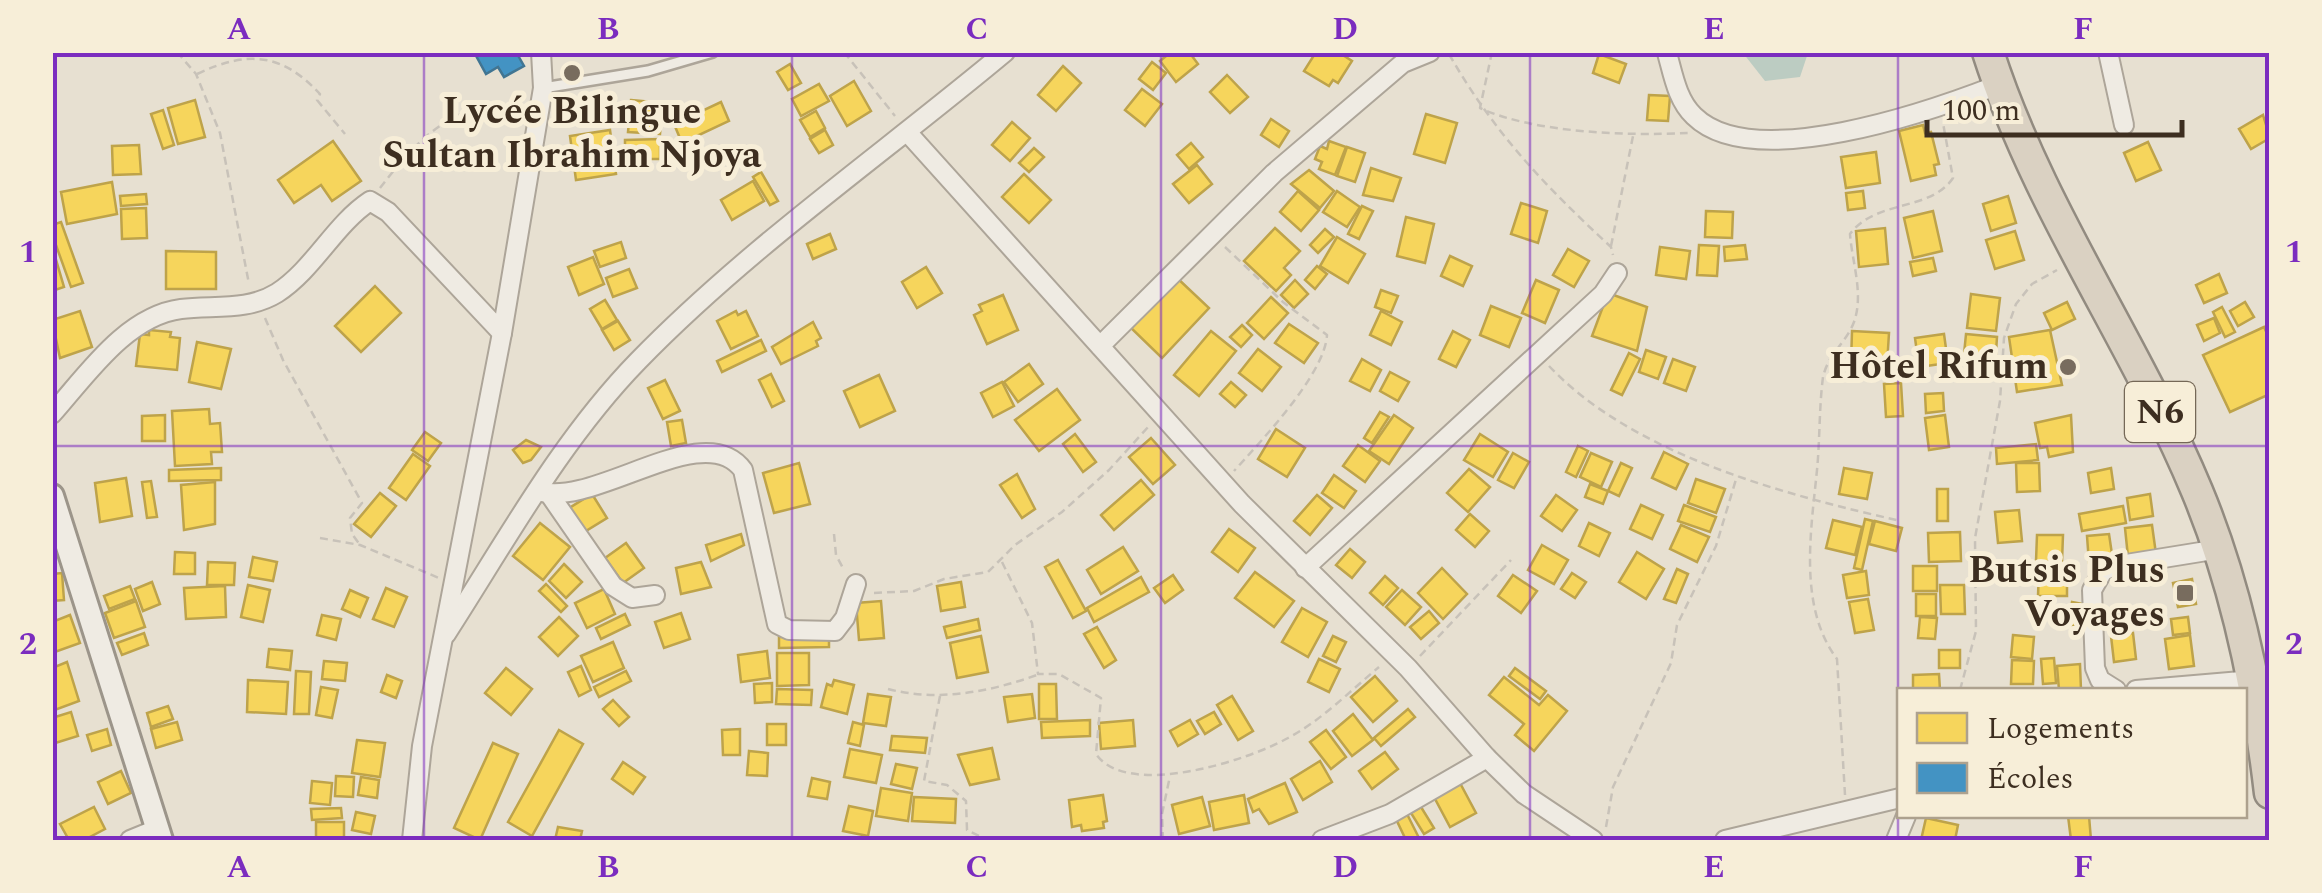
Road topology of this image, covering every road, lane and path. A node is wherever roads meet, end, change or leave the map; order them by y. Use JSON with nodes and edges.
{"nodes":[{"id":1,"x":254,"y":52,"type":"edge"},
{"id":2,"x":542,"y":52,"type":"edge"},
{"id":3,"x":713,"y":52,"type":"edge"},
{"id":4,"x":844,"y":52,"type":"edge"},
{"id":5,"x":1004,"y":52,"type":"edge"},
{"id":6,"x":1430,"y":52,"type":"edge"},
{"id":7,"x":1448,"y":52,"type":"edge"},
{"id":8,"x":1492,"y":52,"type":"edge"},
{"id":9,"x":1988,"y":52,"type":"edge"},
{"id":10,"x":2108,"y":52,"type":"edge"},
{"id":11,"x":1667,"y":53,"type":"edge"},
{"id":12,"x":255,"y":60,"type":"junction"},
{"id":13,"x":196,"y":74,"type":"dead end"},
{"id":14,"x":1998,"y":85,"type":"junction"},
{"id":15,"x":543,"y":88,"type":"junction"},
{"id":16,"x":1938,"y":107,"type":"junction"},
{"id":17,"x":1480,"y":108,"type":"junction"},
{"id":18,"x":539,"y":109,"type":"junction"},
{"id":19,"x":2124,"y":124,"type":"dead end"},
{"id":20,"x":1714,"y":132,"type":"junction"},
{"id":21,"x":908,"y":133,"type":"junction"},
{"id":22,"x":1634,"y":133,"type":"junction"},
{"id":23,"x":345,"y":134,"type":"dead end"},
{"id":24,"x":370,"y":201,"type":"junction"},
{"id":25,"x":1211,"y":234,"type":"junction"},
{"id":26,"x":1611,"y":247,"type":"junction"},
{"id":27,"x":2078,"y":260,"type":"junction"},
{"id":28,"x":1616,"y":273,"type":"joint"},
{"id":29,"x":502,"y":333,"type":"junction"},
{"id":30,"x":1100,"y":346,"type":"junction"},
{"id":31,"x":1538,"y":354,"type":"junction"},
{"id":32,"x":1160,"y":413,"type":"junction"},
{"id":33,"x":52,"y":414,"type":"edge"},
{"id":34,"x":1738,"y":474,"type":"junction"},
{"id":35,"x":1224,"y":483,"type":"junction"},
{"id":36,"x":544,"y":493,"type":"junction"},
{"id":37,"x":52,"y":496,"type":"edge"},
{"id":38,"x":1813,"y":500,"type":"junction"},
{"id":39,"x":53,"y":504,"type":"edge"},
{"id":40,"x":362,"y":504,"type":"dead end"},
{"id":41,"x":1901,"y":521,"type":"dead end"},
{"id":42,"x":834,"y":534,"type":"dead end"},
{"id":43,"x":320,"y":538,"type":"dead end"},
{"id":44,"x":360,"y":545,"type":"junction"},
{"id":45,"x":2219,"y":549,"type":"junction"},
{"id":46,"x":1510,"y":560,"type":"dead end"},
{"id":47,"x":1002,"y":562,"type":"junction"},
{"id":48,"x":1306,"y":568,"type":"junction"},
{"id":49,"x":455,"y":581,"type":"junction"},
{"id":50,"x":856,"y":584,"type":"junction"},
{"id":51,"x":655,"y":595,"type":"dead end"},
{"id":52,"x":446,"y":634,"type":"junction"},
{"id":53,"x":1392,"y":656,"type":"junction"},
{"id":54,"x":1408,"y":668,"type":"junction"},
{"id":55,"x":1038,"y":674,"type":"junction"},
{"id":56,"x":2253,"y":680,"type":"junction"},
{"id":57,"x":1961,"y":688,"type":"edge"},
{"id":58,"x":2113,"y":688,"type":"edge"},
{"id":59,"x":2159,"y":688,"type":"edge"},
{"id":60,"x":888,"y":690,"type":"dead end"},
{"id":61,"x":940,"y":696,"type":"junction"},
{"id":62,"x":2254,"y":739,"type":"edge"},
{"id":63,"x":1487,"y":758,"type":"junction"},
{"id":64,"x":1171,"y":774,"type":"junction"},
{"id":65,"x":2270,"y":793,"type":"edge"},
{"id":66,"x":1897,"y":799,"type":"edge"},
{"id":67,"x":1846,"y":810,"type":"junction"},
{"id":68,"x":159,"y":835,"type":"edge"},
{"id":69,"x":130,"y":840,"type":"edge"},
{"id":70,"x":412,"y":840,"type":"edge"},
{"id":71,"x":912,"y":840,"type":"edge"},
{"id":72,"x":931,"y":840,"type":"edge"},
{"id":73,"x":954,"y":840,"type":"edge"},
{"id":74,"x":988,"y":840,"type":"edge"},
{"id":75,"x":1163,"y":840,"type":"edge"},
{"id":76,"x":1322,"y":840,"type":"edge"},
{"id":77,"x":1592,"y":840,"type":"edge"},
{"id":78,"x":1603,"y":840,"type":"edge"},
{"id":79,"x":1725,"y":840,"type":"edge"}],
"edges":[{"from":1,"to":12,"type":"path"},
{"from":2,"to":15,"type":"street"},
{"from":3,"to":15,"type":"lane"},
{"from":4,"to":21,"type":"path"},
{"from":5,"to":21,"type":"street"},
{"from":6,"to":25,"type":"street"},
{"from":7,"to":17,"type":"path"},
{"from":8,"to":17,"type":"path"},
{"from":9,"to":14,"type":"highway","number":"N6"},
{"from":10,"to":19,"type":"street"},
{"from":11,"to":20,"type":"street"},
{"from":12,"to":13,"type":"path"},
{"from":12,"to":23,"type":"path"},
{"from":14,"to":16,"type":"street"},
{"from":14,"to":27,"type":"highway","number":"N6"},
{"from":15,"to":18,"type":"street"},
{"from":16,"to":20,"type":"street"},
{"from":16,"to":38,"type":"path"},
{"from":17,"to":22,"type":"path"},
{"from":17,"to":26,"type":"path"},
{"from":18,"to":24,"type":"path"},
{"from":18,"to":29,"type":"street"},
{"from":20,"to":22,"type":"path"},
{"from":21,"to":30,"type":"street"},
{"from":21,"to":36,"type":"street"},
{"from":22,"to":26,"type":"path"},
{"from":24,"to":29,"type":"street"},
{"from":24,"to":33,"type":"street"},
{"from":25,"to":30,"type":"street"},
{"from":25,"to":35,"type":"path"},
{"from":26,"to":28,"type":"path"},
{"from":27,"to":45,"type":"highway","number":"N6"},
{"from":27,"to":57,"type":"path"},
{"from":28,"to":31,"type":"street"},
{"from":29,"to":49,"type":"street"},
{"from":30,"to":32,"type":"street"},
{"from":31,"to":34,"type":"path"},
{"from":31,"to":48,"type":"street"},
{"from":32,"to":35,"type":"street"},
{"from":32,"to":47,"type":"path"},
{"from":34,"to":38,"type":"path"},
{"from":34,"to":78,"type":"path"},
{"from":35,"to":48,"type":"street"},
{"from":36,"to":50,"type":"street"},
{"from":36,"to":51,"type":"street"},
{"from":36,"to":52,"type":"street"},
{"from":37,"to":39,"type":"street"},
{"from":38,"to":41,"type":"path"},
{"from":38,"to":67,"type":"path"},
{"from":39,"to":68,"type":"street"},
{"from":40,"to":44,"type":"path"},
{"from":42,"to":50,"type":"path"},
{"from":43,"to":44,"type":"path"},
{"from":44,"to":49,"type":"path"},
{"from":45,"to":56,"type":"highway","number":"N6"},
{"from":45,"to":58,"type":"street"},
{"from":46,"to":54,"type":"path"},
{"from":47,"to":50,"type":"path"},
{"from":47,"to":55,"type":"path"},
{"from":48,"to":53,"type":"street"},
{"from":49,"to":52,"type":"street"},
{"from":52,"to":70,"type":"street"},
{"from":53,"to":54,"type":"street"},
{"from":53,"to":64,"type":"path"},
{"from":54,"to":63,"type":"street"},
{"from":55,"to":61,"type":"path"},
{"from":55,"to":64,"type":"path"},
{"from":56,"to":59,"type":"street"},
{"from":56,"to":62,"type":"highway","number":"N6"},
{"from":60,"to":61,"type":"path"},
{"from":61,"to":74,"type":"path"},
{"from":62,"to":65,"type":"highway","number":"N6"},
{"from":63,"to":76,"type":"street"},
{"from":63,"to":77,"type":"street"},
{"from":64,"to":75,"type":"path"},
{"from":66,"to":67,"type":"street"},
{"from":67,"to":79,"type":"street"},
{"from":68,"to":69,"type":"street"},
{"from":71,"to":72,"type":"path"},
{"from":72,"to":73,"type":"path"}]}
